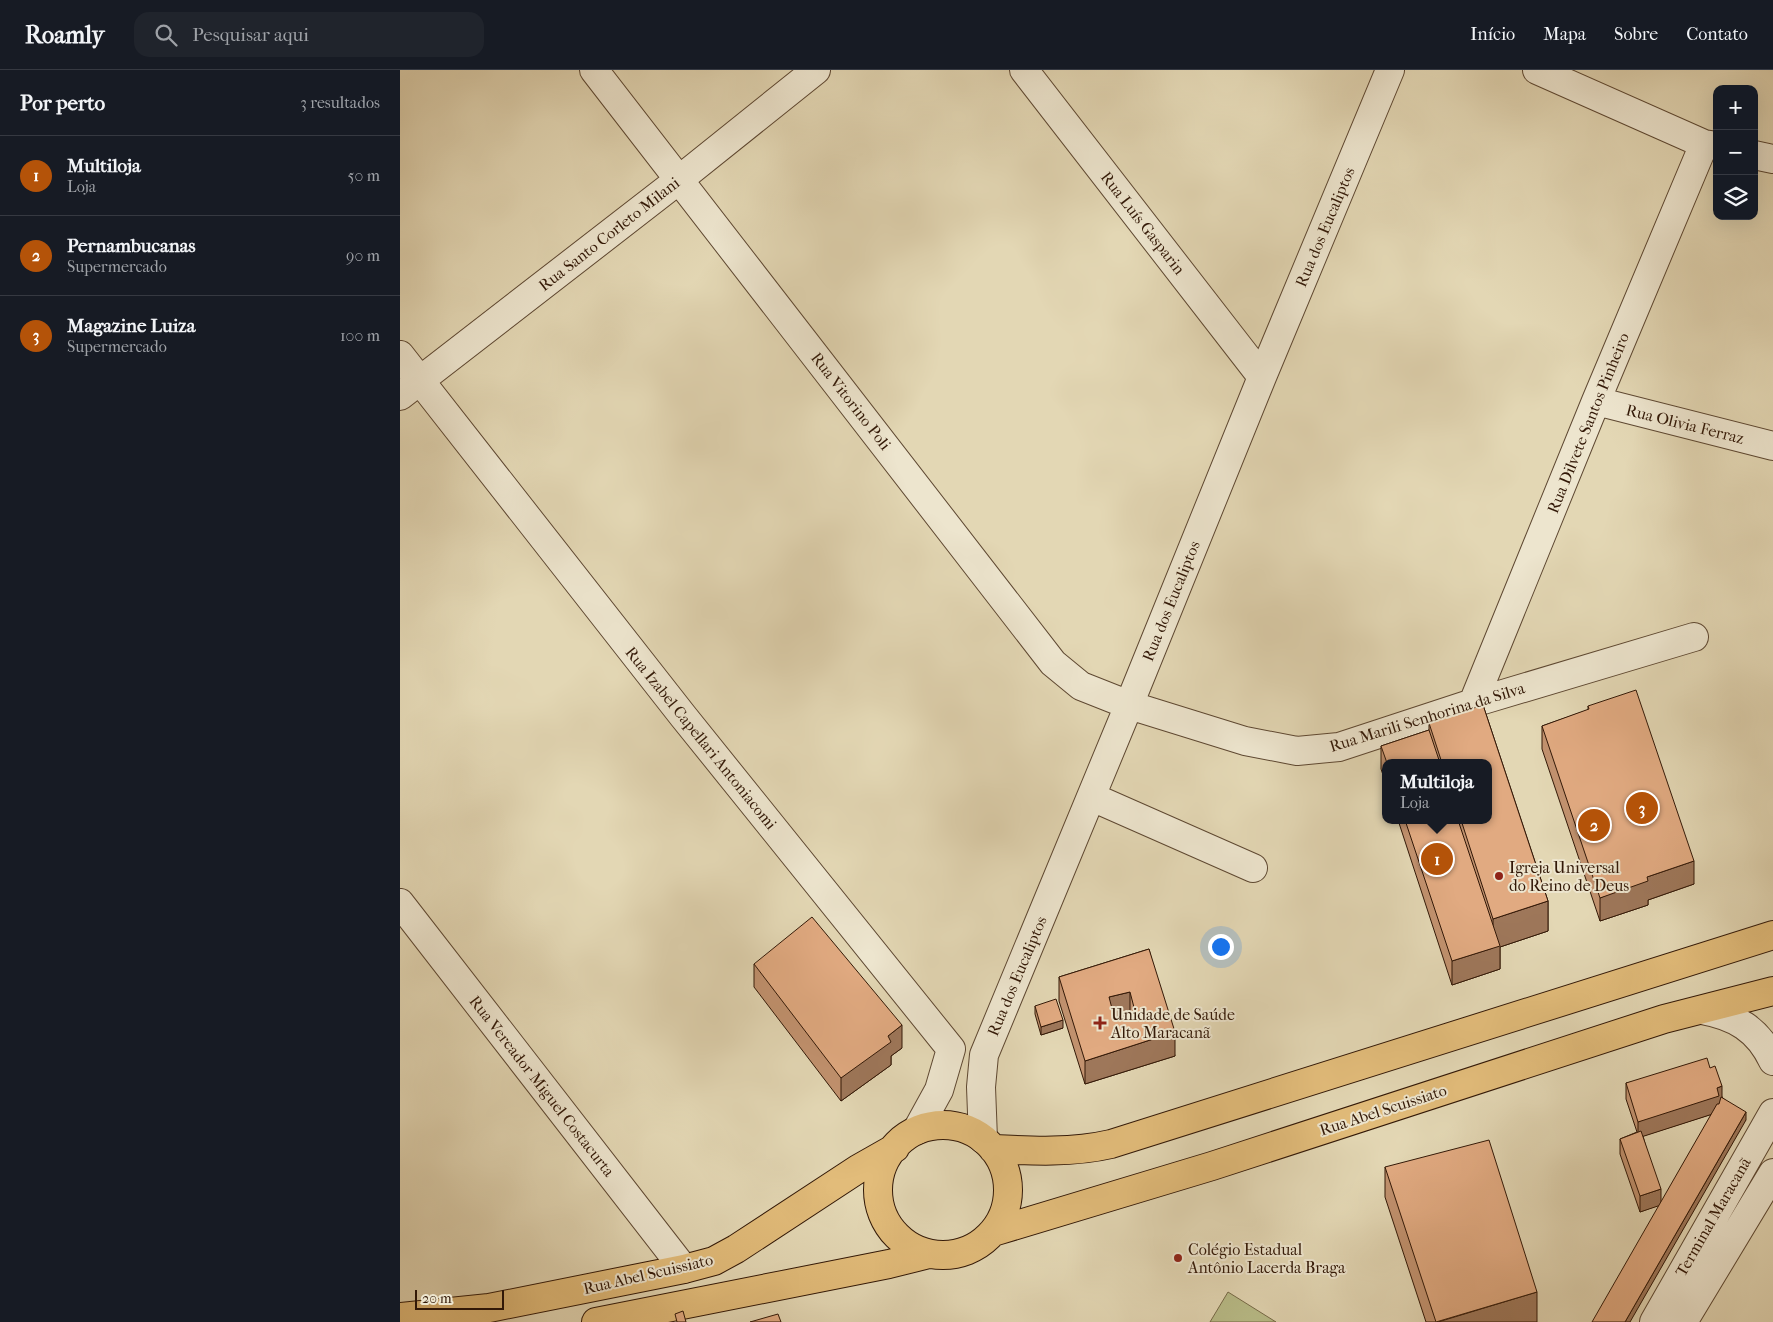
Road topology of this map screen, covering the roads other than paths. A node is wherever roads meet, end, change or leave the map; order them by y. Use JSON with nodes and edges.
{"nodes":[{"id":1,"x":594,"y":70,"type":"edge"},
{"id":2,"x":816,"y":70,"type":"edge"},
{"id":3,"x":1024,"y":70,"type":"edge"},
{"id":4,"x":1390,"y":70,"type":"edge"},
{"id":5,"x":1537,"y":70,"type":"edge"},
{"id":6,"x":1710,"y":145,"type":"edge"},
{"id":7,"x":1758,"y":156,"type":"edge"},
{"id":8,"x":1773,"y":159,"type":"edge"},
{"id":9,"x":680,"y":179,"type":"junction"},
{"id":10,"x":400,"y":355,"type":"edge"},
{"id":11,"x":1262,"y":377,"type":"junction"},
{"id":12,"x":410,"y":388,"type":"edge"},
{"id":13,"x":1596,"y":401,"type":"junction"},
{"id":14,"x":1773,"y":446,"type":"edge"},
{"id":15,"x":1694,"y":636,"type":"dead end"},
{"id":16,"x":1473,"y":703,"type":"junction"},
{"id":17,"x":1129,"y":705,"type":"junction"},
{"id":18,"x":1092,"y":797,"type":"junction"},
{"id":19,"x":1253,"y":868,"type":"dead end"},
{"id":20,"x":400,"y":903,"type":"edge"},
{"id":21,"x":1773,"y":935,"type":"edge"},
{"id":22,"x":1773,"y":991,"type":"edge"},
{"id":23,"x":1702,"y":1010,"type":"junction"},
{"id":24,"x":951,"y":1049,"type":"junction"},
{"id":25,"x":984,"y":1055,"type":"junction"},
{"id":26,"x":1773,"y":1061,"type":"edge"},
{"id":27,"x":1773,"y":1113,"type":"edge"},
{"id":28,"x":917,"y":1130,"type":"junction"},
{"id":29,"x":988,"y":1144,"type":"junction"},
{"id":30,"x":895,"y":1148,"type":"junction"},
{"id":31,"x":1773,"y":1173,"type":"edge"},
{"id":32,"x":993,"y":1232,"type":"junction"},
{"id":33,"x":929,"y":1254,"type":"junction"},
{"id":34,"x":684,"y":1269,"type":"junction"},
{"id":35,"x":400,"y":1317,"type":"edge"},
{"id":36,"x":430,"y":1318,"type":"edge"},
{"id":37,"x":608,"y":1321,"type":"edge"},
{"id":38,"x":1654,"y":1322,"type":"edge"},
{"id":39,"x":1683,"y":1322,"type":"edge"}],
"edges":[{"from":1,"to":9,"type":"street","name":"Rua Vitorino Poli"},
{"from":2,"to":9,"type":"street","name":"Rua Santo Corleto Milani"},
{"from":3,"to":11,"type":"street","name":"Rua Luís Gasparin"},
{"from":4,"to":11,"type":"street","name":"Rua dos Eucaliptos"},
{"from":5,"to":6,"type":"street"},
{"from":6,"to":13,"type":"street","name":"Rua Dilvete Santos Pinheiro"},
{"from":7,"to":8,"type":"street"},
{"from":9,"to":12,"type":"street","name":"Rua Santo Corleto Milani"},
{"from":9,"to":17,"type":"street","name":"Rua Vitorino Poli"},
{"from":10,"to":12,"type":"street","name":"Rua Izabel Capellari Antoniacomi"},
{"from":11,"to":17,"type":"street","name":"Rua dos Eucaliptos"},
{"from":12,"to":24,"type":"street","name":"Rua Izabel Capellari Antoniacomi"},
{"from":13,"to":14,"type":"street","name":"Rua Olivia Ferraz"},
{"from":13,"to":16,"type":"street","name":"Rua Dilvete Santos Pinheiro"},
{"from":15,"to":16,"type":"street","name":"Rua Marili Senhorina da Silva"},
{"from":16,"to":17,"type":"street","name":"Rua Marili Senhorina da Silva"},
{"from":17,"to":18,"type":"street","name":"Rua dos Eucaliptos"},
{"from":18,"to":19,"type":"street"},
{"from":18,"to":25,"type":"street","name":"Rua dos Eucaliptos"},
{"from":20,"to":34,"type":"street","name":"Rua Vereador Miguel Costacurta"},
{"from":21,"to":29,"type":"main road"},
{"from":22,"to":23,"type":"main road","name":"Rua Abel Scuissiato"},
{"from":23,"to":26,"type":"street"},
{"from":23,"to":32,"type":"main road","name":"Rua Abel Scuissiato"},
{"from":24,"to":25,"type":"street"},
{"from":24,"to":28,"type":"street"},
{"from":25,"to":29,"type":"street","name":"Rua dos Eucaliptos"},
{"from":27,"to":38,"type":"street","name":"Terminal Maracanã"},
{"from":28,"to":29,"type":"main road"},
{"from":28,"to":30,"type":"main road"},
{"from":29,"to":32,"type":"main road"},
{"from":30,"to":33,"type":"main road"},
{"from":30,"to":34,"type":"main road","name":"Rua Abel Scuissiato"},
{"from":31,"to":39,"type":"street"},
{"from":32,"to":33,"type":"main road"},
{"from":33,"to":37,"type":"main road"},
{"from":34,"to":36,"type":"main road","name":"Rua Abel Scuissiato"},
{"from":35,"to":36,"type":"main road","name":"Rua Abel Scuissiato"}]}
